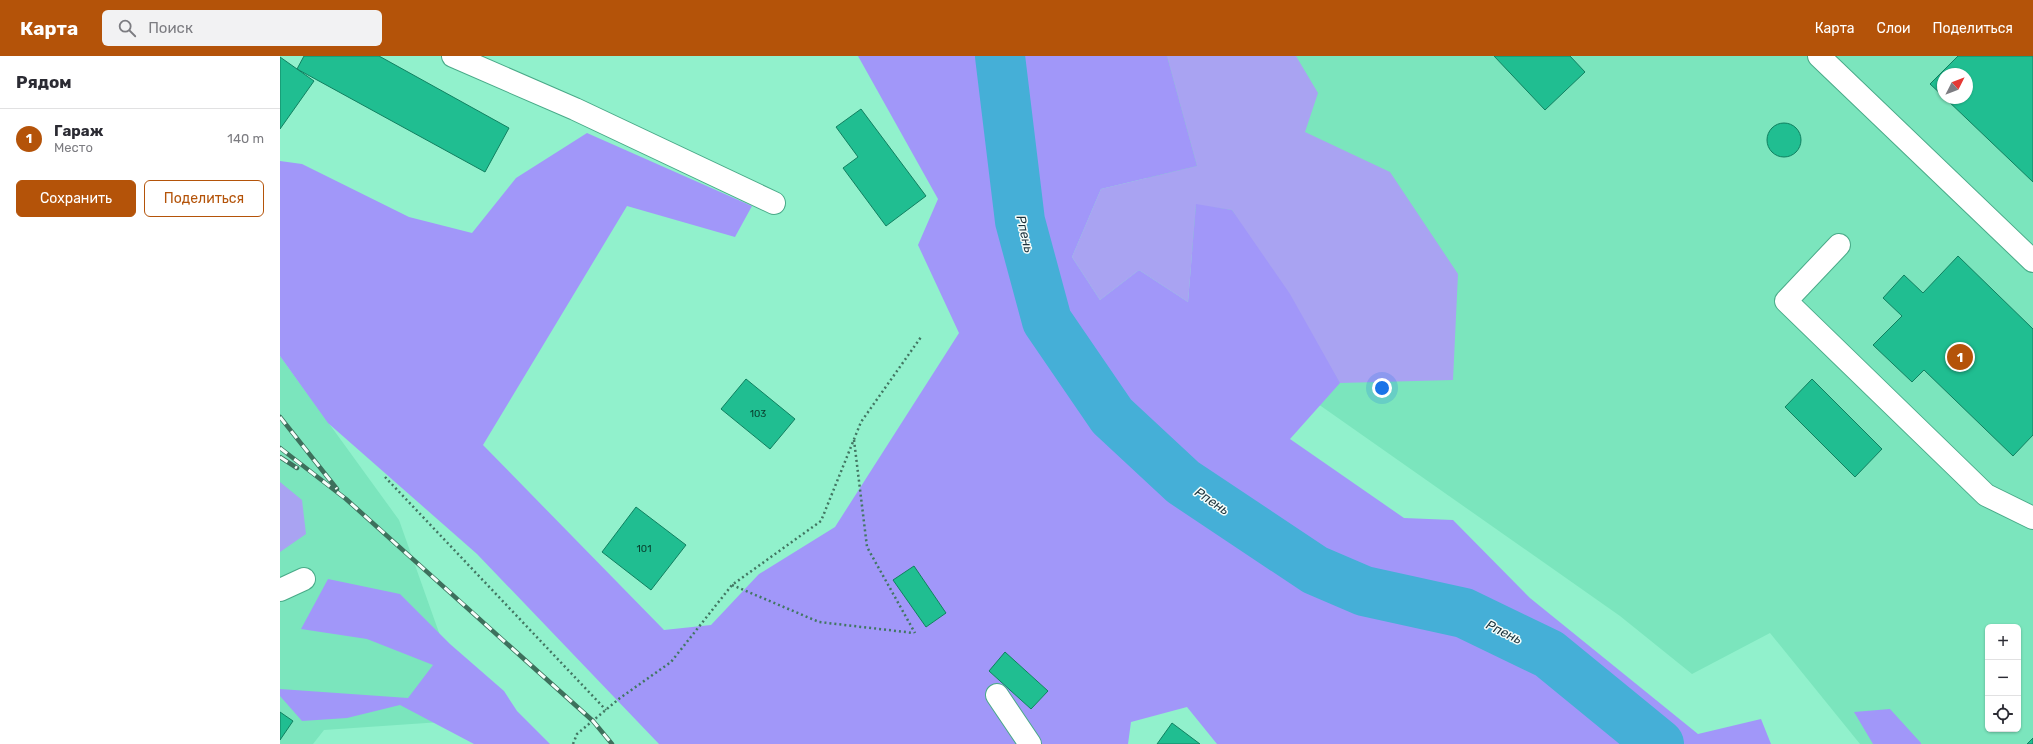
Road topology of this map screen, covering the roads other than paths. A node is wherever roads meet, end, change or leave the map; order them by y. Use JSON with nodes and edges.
{"nodes":[{"id":1,"x":454,"y":56,"type":"edge"},
{"id":2,"x":1819,"y":56,"type":"edge"},
{"id":3,"x":774,"y":203,"type":"dead end"},
{"id":4,"x":1839,"y":245,"type":"dead end"},
{"id":5,"x":2033,"y":261,"type":"edge"},
{"id":6,"x":2033,"y":518,"type":"edge"},
{"id":7,"x":304,"y":579,"type":"dead end"},
{"id":8,"x":280,"y":590,"type":"edge"},
{"id":9,"x":997,"y":695,"type":"dead end"},
{"id":10,"x":1030,"y":744,"type":"edge"}],
"edges":[{"from":1,"to":3,"type":"lane"},
{"from":2,"to":5,"type":"lane"},
{"from":4,"to":6,"type":"lane"},
{"from":7,"to":8,"type":"lane"},
{"from":9,"to":10,"type":"lane"}]}
